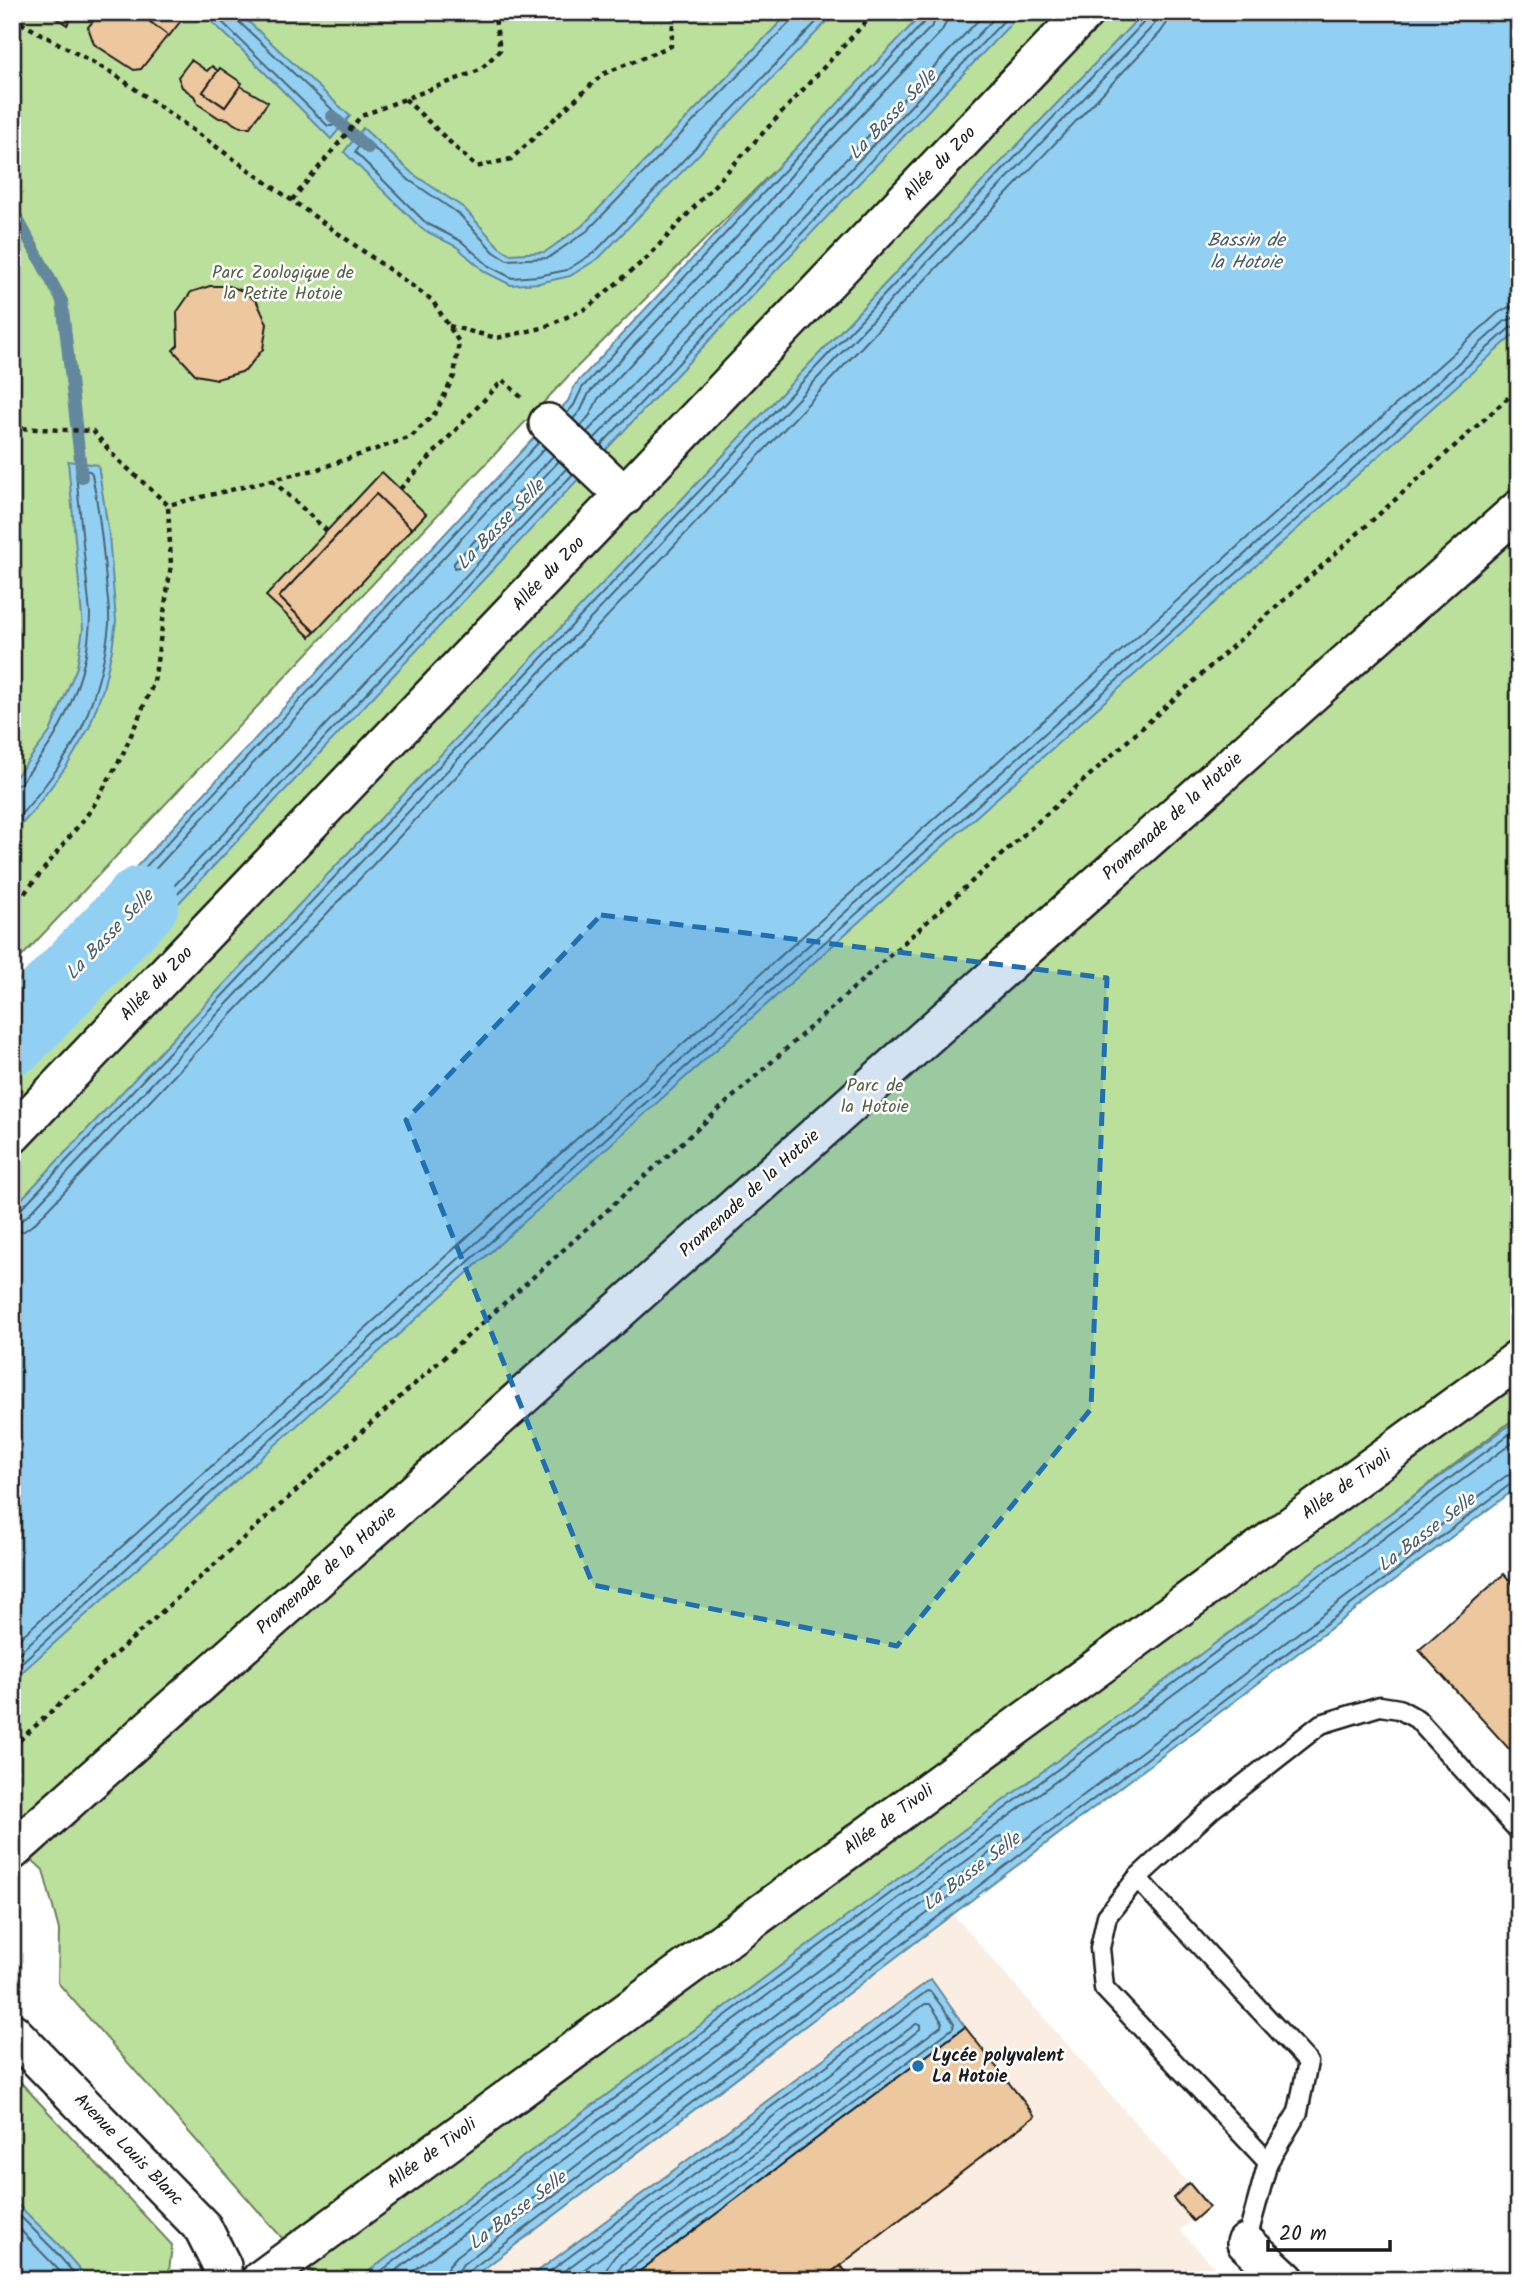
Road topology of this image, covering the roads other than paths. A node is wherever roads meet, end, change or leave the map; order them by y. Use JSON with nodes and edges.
{"nodes":[{"id":1,"x":1085,"y":12,"type":"edge"},
{"id":2,"x":548,"y":422,"type":"road end"},
{"id":3,"x":625,"y":496,"type":"junction"},
{"id":4,"x":1519,"y":509,"type":"edge"},
{"id":5,"x":12,"y":1135,"type":"edge"},
{"id":6,"x":1519,"y":1360,"type":"edge"},
{"id":7,"x":1519,"y":1831,"type":"edge"},
{"id":8,"x":12,"y":1851,"type":"edge"},
{"id":9,"x":1137,"y":1878,"type":"junction"},
{"id":10,"x":12,"y":2032,"type":"edge"},
{"id":11,"x":1268,"y":2162,"type":"junction"},
{"id":12,"x":1246,"y":2243,"type":"joint"},
{"id":13,"x":222,"y":2280,"type":"edge"},
{"id":14,"x":260,"y":2280,"type":"edge"},
{"id":15,"x":1286,"y":2280,"type":"edge"}],
"edges":[{"from":1,"to":3,"type":"street","name":"Allée du Zoo"},
{"from":2,"to":3,"type":"street"},
{"from":3,"to":5,"type":"street","name":"Allée du Zoo"},
{"from":4,"to":8,"type":"street","name":"Promenade de la Hotoie"},
{"from":6,"to":14,"type":"street","name":"Allée de Tivoli"},
{"from":7,"to":9,"type":"lane"},
{"from":9,"to":11,"type":"lane"},
{"from":9,"to":11,"type":"lane"},
{"from":10,"to":13,"type":"street","name":"Avenue Louis Blanc"},
{"from":11,"to":12,"type":"lane"},
{"from":12,"to":15,"type":"street"}]}
